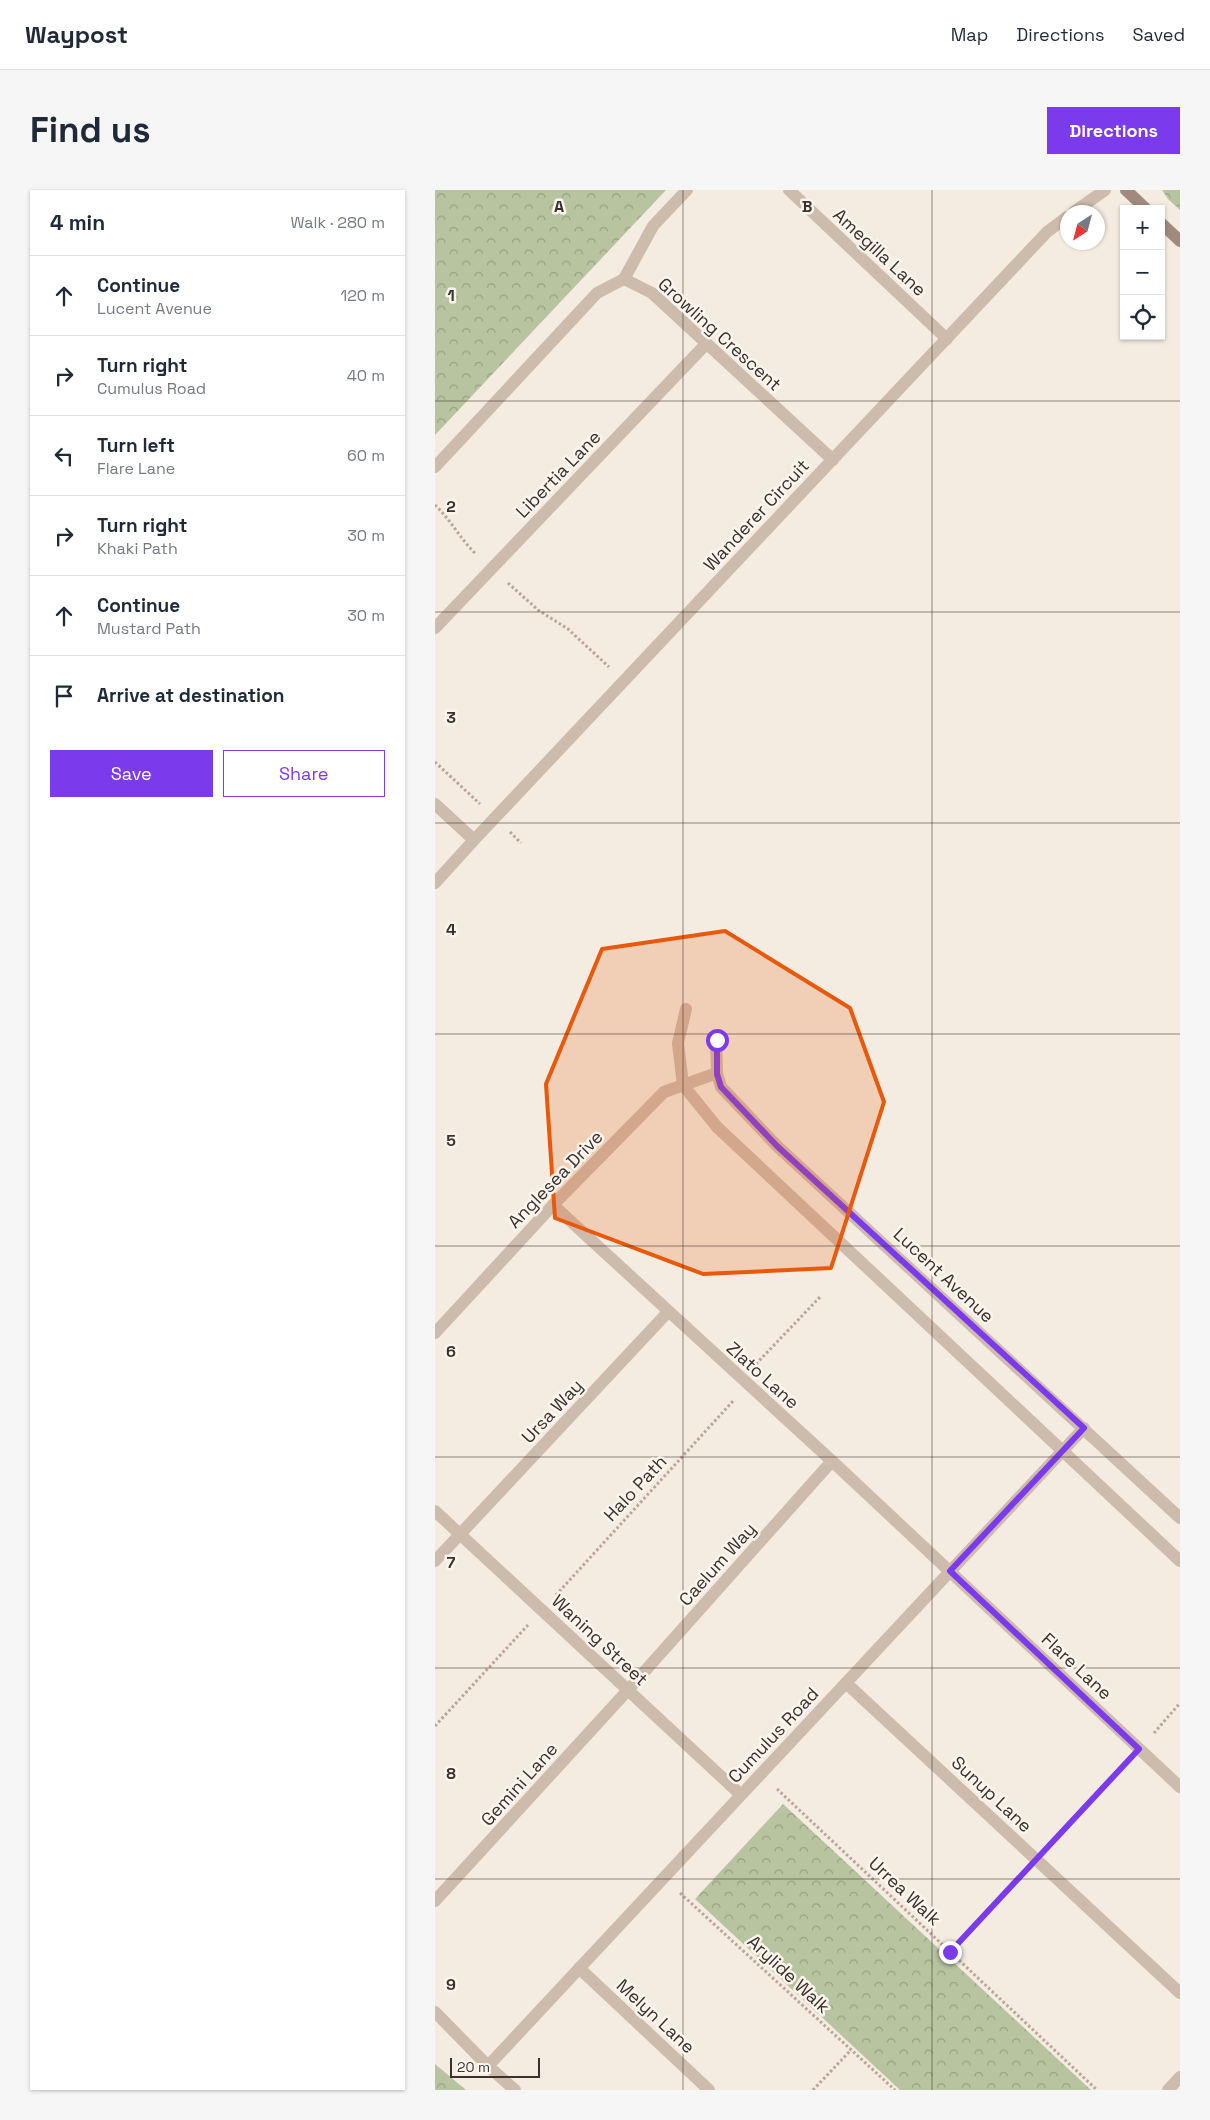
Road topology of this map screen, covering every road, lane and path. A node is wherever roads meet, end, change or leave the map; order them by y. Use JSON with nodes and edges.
{"nodes":[{"id":1,"x":687,"y":190,"type":"edge"},
{"id":2,"x":789,"y":190,"type":"edge"},
{"id":3,"x":1105,"y":190,"type":"edge"},
{"id":4,"x":1126,"y":190,"type":"edge"},
{"id":5,"x":1084,"y":205,"type":"edge"},
{"id":6,"x":1142,"y":205,"type":"edge"},
{"id":7,"x":1060,"y":222,"type":"edge"},
{"id":8,"x":1165,"y":228,"type":"edge"},
{"id":9,"x":1180,"y":241,"type":"edge"},
{"id":10,"x":624,"y":279,"type":"junction"},
{"id":11,"x":947,"y":339,"type":"junction"},
{"id":12,"x":706,"y":344,"type":"junction"},
{"id":13,"x":833,"y":460,"type":"junction"},
{"id":14,"x":435,"y":467,"type":"edge"},
{"id":15,"x":435,"y":505,"type":"edge"},
{"id":16,"x":492,"y":569,"type":"junction"},
{"id":17,"x":435,"y":628,"type":"edge"},
{"id":18,"x":624,"y":680,"type":"junction"},
{"id":19,"x":435,"y":804,"type":"edge"},
{"id":20,"x":474,"y":840,"type":"junction"},
{"id":21,"x":435,"y":883,"type":"edge"},
{"id":22,"x":686,"y":1009,"type":"dead end"},
{"id":23,"x":717,"y":1040,"type":"dead end"},
{"id":24,"x":717,"y":1074,"type":"junction"},
{"id":25,"x":683,"y":1085,"type":"junction"},
{"id":26,"x":553,"y":1205,"type":"junction"},
{"id":27,"x":820,"y":1297,"type":"dead end"},
{"id":28,"x":668,"y":1312,"type":"junction"},
{"id":29,"x":435,"y":1333,"type":"edge"},
{"id":30,"x":748,"y":1386,"type":"junction"},
{"id":31,"x":1084,"y":1428,"type":"junction"},
{"id":32,"x":1062,"y":1452,"type":"junction"},
{"id":33,"x":832,"y":1461,"type":"junction"},
{"id":34,"x":435,"y":1511,"type":"edge"},
{"id":35,"x":1180,"y":1518,"type":"edge"},
{"id":36,"x":460,"y":1534,"type":"junction"},
{"id":37,"x":435,"y":1561,"type":"edge"},
{"id":38,"x":1180,"y":1561,"type":"edge"},
{"id":39,"x":950,"y":1571,"type":"junction"},
{"id":40,"x":542,"y":1610,"type":"junction"},
{"id":41,"x":846,"y":1683,"type":"junction"},
{"id":42,"x":628,"y":1690,"type":"junction"},
{"id":43,"x":1180,"y":1703,"type":"edge"},
{"id":44,"x":435,"y":1726,"type":"edge"},
{"id":45,"x":1139,"y":1749,"type":"junction"},
{"id":46,"x":760,"y":1774,"type":"junction"},
{"id":47,"x":1180,"y":1787,"type":"edge"},
{"id":48,"x":741,"y":1795,"type":"junction"},
{"id":49,"x":1036,"y":1859,"type":"junction"},
{"id":50,"x":664,"y":1878,"type":"junction"},
{"id":51,"x":435,"y":1901,"type":"edge"},
{"id":52,"x":950,"y":1952,"type":"junction"},
{"id":53,"x":579,"y":1968,"type":"junction"},
{"id":54,"x":1180,"y":1993,"type":"edge"},
{"id":55,"x":435,"y":2012,"type":"edge"},
{"id":56,"x":851,"y":2050,"type":"junction"},
{"id":57,"x":489,"y":2066,"type":"junction"},
{"id":58,"x":1180,"y":2077,"type":"edge"},
{"id":59,"x":515,"y":2090,"type":"edge"},
{"id":60,"x":709,"y":2090,"type":"edge"},
{"id":61,"x":813,"y":2090,"type":"edge"},
{"id":62,"x":895,"y":2090,"type":"edge"},
{"id":63,"x":1097,"y":2090,"type":"edge"},
{"id":64,"x":1168,"y":2090,"type":"edge"}],
"edges":[{"from":1,"to":10,"type":"street"},
{"from":2,"to":11,"type":"street","name":"Amegilla Lane"},
{"from":3,"to":5,"type":"street"},
{"from":4,"to":6,"type":"street"},
{"from":7,"to":11,"type":"street","name":"Wanderer Circuit"},
{"from":8,"to":9,"type":"street"},
{"from":10,"to":12,"type":"street","name":"Growling Crescent"},
{"from":10,"to":14,"type":"street"},
{"from":11,"to":13,"type":"street","name":"Wanderer Circuit"},
{"from":12,"to":13,"type":"street","name":"Growling Crescent"},
{"from":12,"to":16,"type":"street","name":"Libertia Lane"},
{"from":13,"to":18,"type":"street","name":"Wanderer Circuit"},
{"from":15,"to":16,"type":"path"},
{"from":16,"to":17,"type":"street","name":"Libertia Lane"},
{"from":16,"to":18,"type":"path"},
{"from":18,"to":20,"type":"street","name":"Wanderer Circuit"},
{"from":19,"to":20,"type":"street"},
{"from":20,"to":21,"type":"street","name":"Wanderer Circuit"},
{"from":22,"to":25,"type":"street"},
{"from":23,"to":24,"type":"street","name":"Lucent Avenue"},
{"from":24,"to":25,"type":"street","name":"Anglesea Drive"},
{"from":24,"to":31,"type":"street","name":"Lucent Avenue"},
{"from":25,"to":26,"type":"street","name":"Anglesea Drive"},
{"from":25,"to":32,"type":"street"},
{"from":26,"to":28,"type":"street","name":"Zlato Lane"},
{"from":26,"to":29,"type":"street","name":"Anglesea Drive"},
{"from":27,"to":30,"type":"path"},
{"from":28,"to":30,"type":"street","name":"Zlato Lane"},
{"from":28,"to":36,"type":"street","name":"Ursa Way"},
{"from":30,"to":33,"type":"street","name":"Zlato Lane"},
{"from":30,"to":40,"type":"path","name":"Halo Path"},
{"from":31,"to":32,"type":"street","name":"Cumulus Road"},
{"from":31,"to":35,"type":"street","name":"Lucent Avenue"},
{"from":32,"to":38,"type":"street"},
{"from":32,"to":39,"type":"street","name":"Cumulus Road"},
{"from":33,"to":39,"type":"street","name":"Zlato Lane"},
{"from":33,"to":42,"type":"street","name":"Caelum Way"},
{"from":34,"to":36,"type":"street","name":"Waning Street"},
{"from":36,"to":37,"type":"street","name":"Ursa Way"},
{"from":36,"to":40,"type":"street","name":"Waning Street"},
{"from":39,"to":41,"type":"street","name":"Cumulus Road"},
{"from":39,"to":45,"type":"street","name":"Flare Lane"},
{"from":40,"to":42,"type":"street","name":"Waning Street"},
{"from":40,"to":44,"type":"path","name":"Halo Path"},
{"from":41,"to":46,"type":"street","name":"Cumulus Road"},
{"from":41,"to":49,"type":"street","name":"Sunup Lane"},
{"from":42,"to":48,"type":"street","name":"Waning Street"},
{"from":42,"to":51,"type":"street","name":"Gemini Lane"},
{"from":43,"to":45,"type":"path"},
{"from":45,"to":47,"type":"street","name":"Flare Lane"},
{"from":45,"to":49,"type":"path"},
{"from":46,"to":48,"type":"street","name":"Cumulus Road"},
{"from":46,"to":52,"type":"path","name":"Urrea Walk"},
{"from":48,"to":50,"type":"street","name":"Cumulus Road"},
{"from":49,"to":52,"type":"path"},
{"from":49,"to":54,"type":"street","name":"Sunup Lane"},
{"from":50,"to":53,"type":"street","name":"Cumulus Road"},
{"from":50,"to":56,"type":"path","name":"Arylide Walk"},
{"from":52,"to":63,"type":"path","name":"Urrea Walk"},
{"from":53,"to":57,"type":"street","name":"Cumulus Road"},
{"from":53,"to":60,"type":"street","name":"Melyn Lane"},
{"from":55,"to":57,"type":"street"},
{"from":56,"to":61,"type":"path"},
{"from":56,"to":62,"type":"path","name":"Arylide Walk"},
{"from":57,"to":59,"type":"street"},
{"from":58,"to":64,"type":"street"}]}
